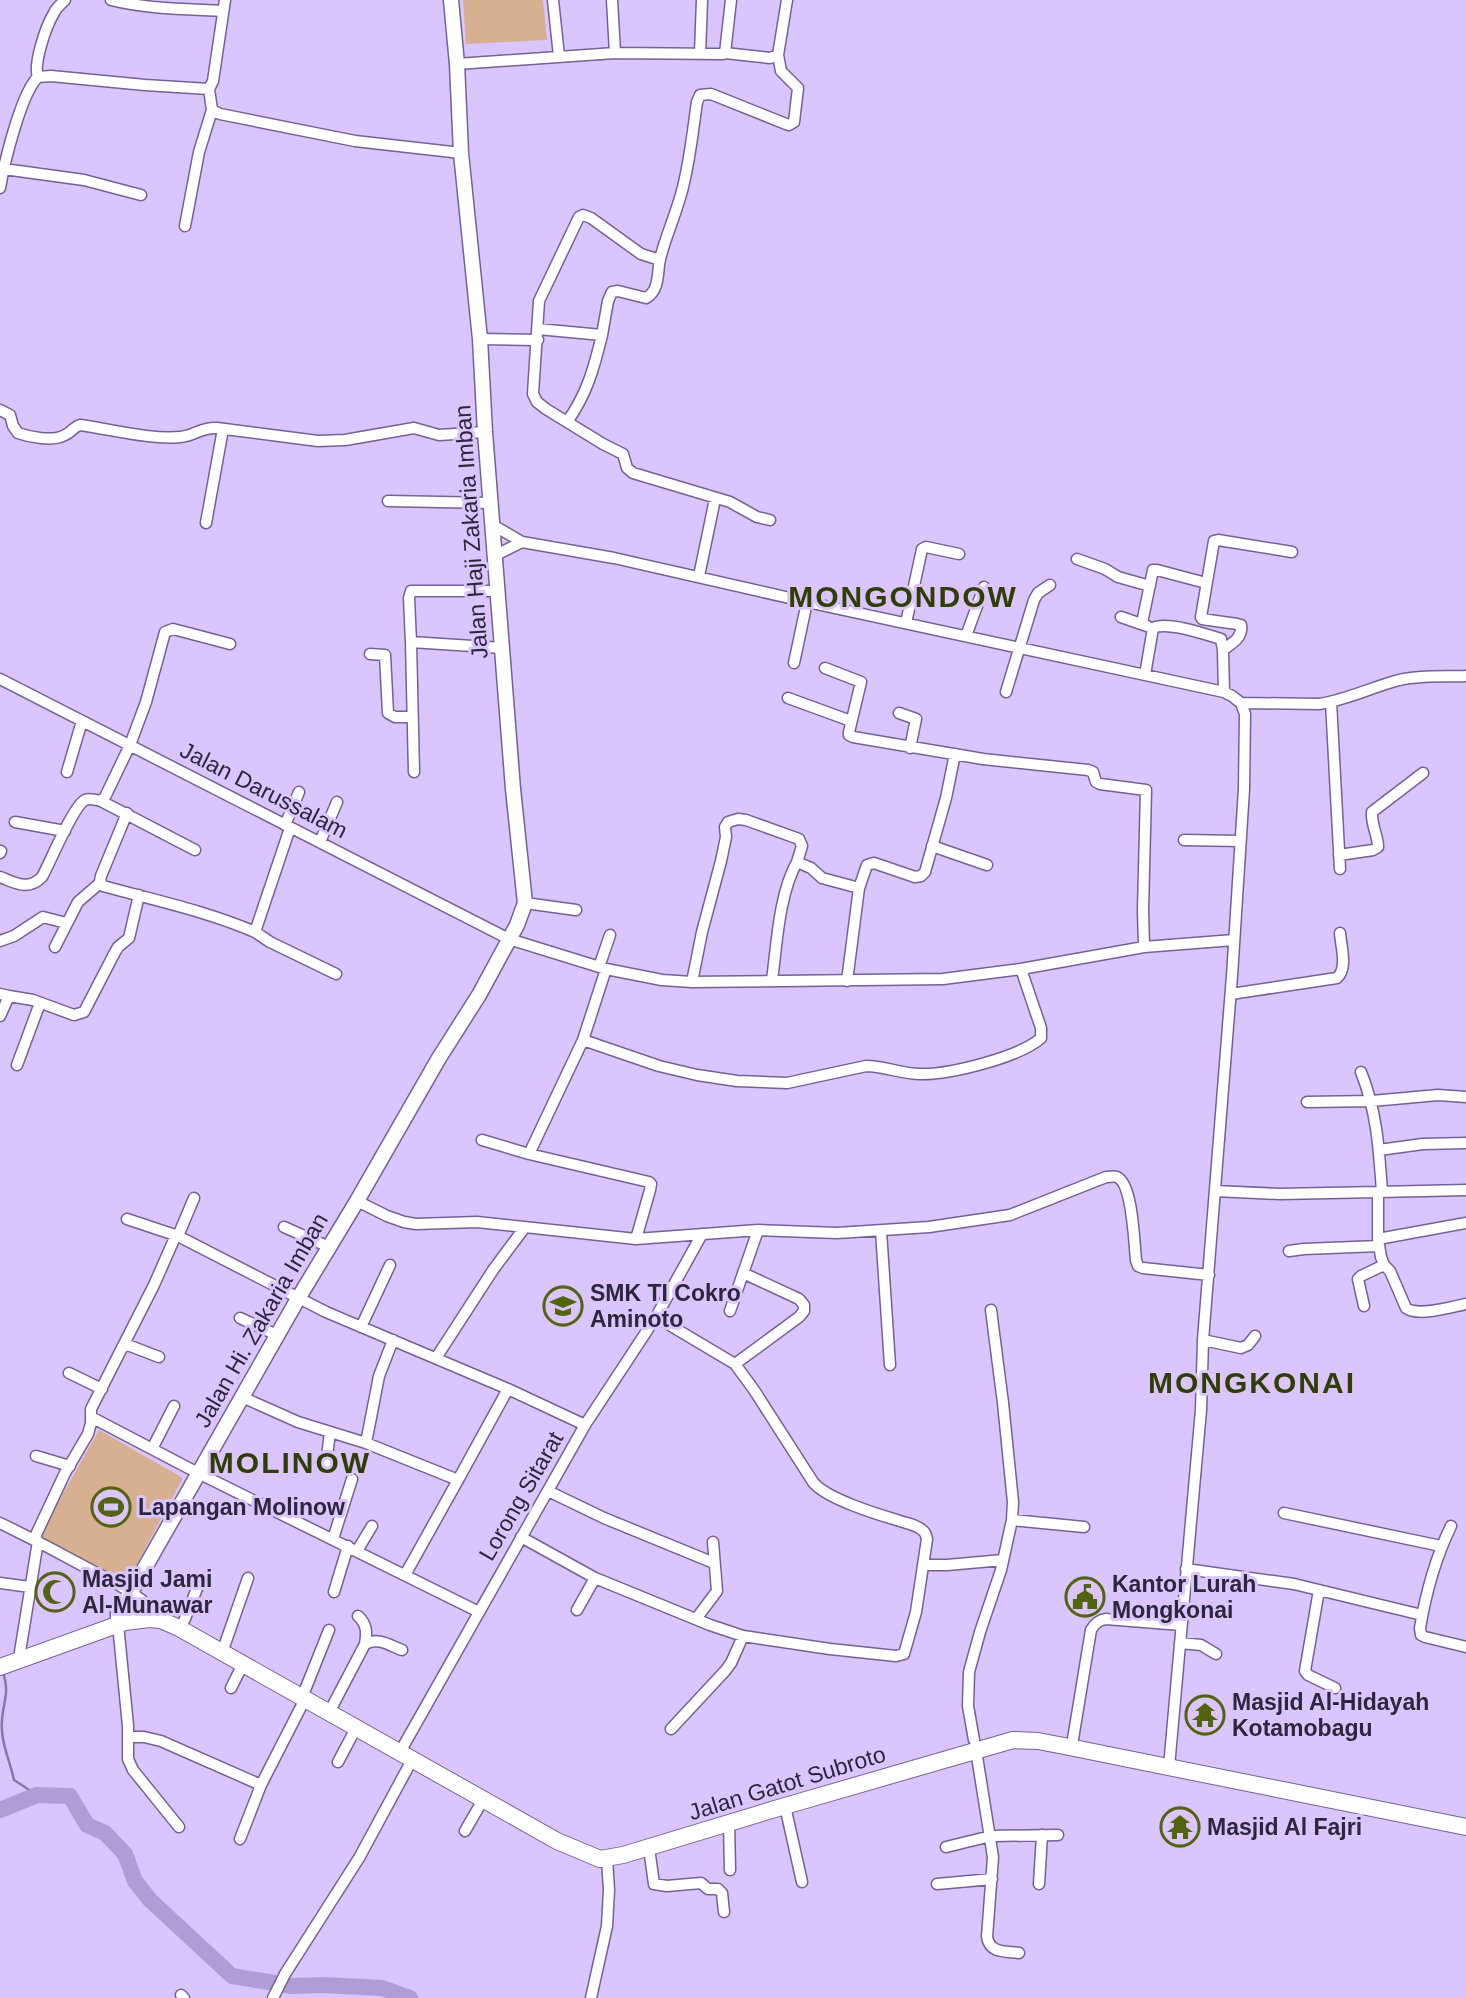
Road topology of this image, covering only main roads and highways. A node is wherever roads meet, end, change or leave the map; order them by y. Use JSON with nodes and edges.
{"nodes":[{"id":1,"x":451,"y":0,"type":"edge"},
{"id":2,"x":450,"y":1042,"type":"joint"},
{"id":3,"x":118,"y":1621,"type":"junction"},
{"id":4,"x":216,"y":1642,"type":"junction"},
{"id":5,"x":7,"y":1660,"type":"edge"},
{"id":6,"x":305,"y":1694,"type":"junction"},
{"id":7,"x":975,"y":1745,"type":"junction"},
{"id":8,"x":406,"y":1752,"type":"junction"},
{"id":9,"x":1169,"y":1763,"type":"junction"},
{"id":10,"x":843,"y":1785,"type":"junction"},
{"id":11,"x":1466,"y":1818,"type":"edge"},
{"id":12,"x":1466,"y":1827,"type":"edge"},
{"id":13,"x":562,"y":1838,"type":"junction"}],
"edges":[{"from":1,"to":2,"type":"main road","name":"Jalan Haji Zakaria Imban"},
{"from":2,"to":3,"type":"main road","name":"Jalan Hi. Zakaria Imban"},
{"from":3,"to":4,"type":"highway","name":"Jalan Gatot Subroto"},
{"from":3,"to":5,"type":"highway"},
{"from":4,"to":6,"type":"highway","name":"Jalan Gatot Subroto"},
{"from":4,"to":6,"type":"highway","name":"Jalan Gatot Subroto"},
{"from":6,"to":8,"type":"highway","name":"Jalan Gatot Subroto"},
{"from":6,"to":8,"type":"highway","name":"Jalan Gatot Subroto"},
{"from":7,"to":9,"type":"highway","name":"Jalan Gatot Subroto"},
{"from":7,"to":9,"type":"highway","name":"Jalan Gatot Subroto"},
{"from":7,"to":10,"type":"highway","name":"Jalan Gatot Subroto"},
{"from":8,"to":13,"type":"highway","name":"Jalan Gatot Subroto"},
{"from":8,"to":13,"type":"highway","name":"Jalan Gatot Subroto"},
{"from":9,"to":11,"type":"highway","name":"Jalan Gatot Subroto"},
{"from":9,"to":12,"type":"highway","name":"Jalan Gatot Subroto"},
{"from":10,"to":13,"type":"highway","name":"Jalan Gatot Subroto"},
{"from":10,"to":13,"type":"highway","name":"Jalan Gatot Subroto"}]}
